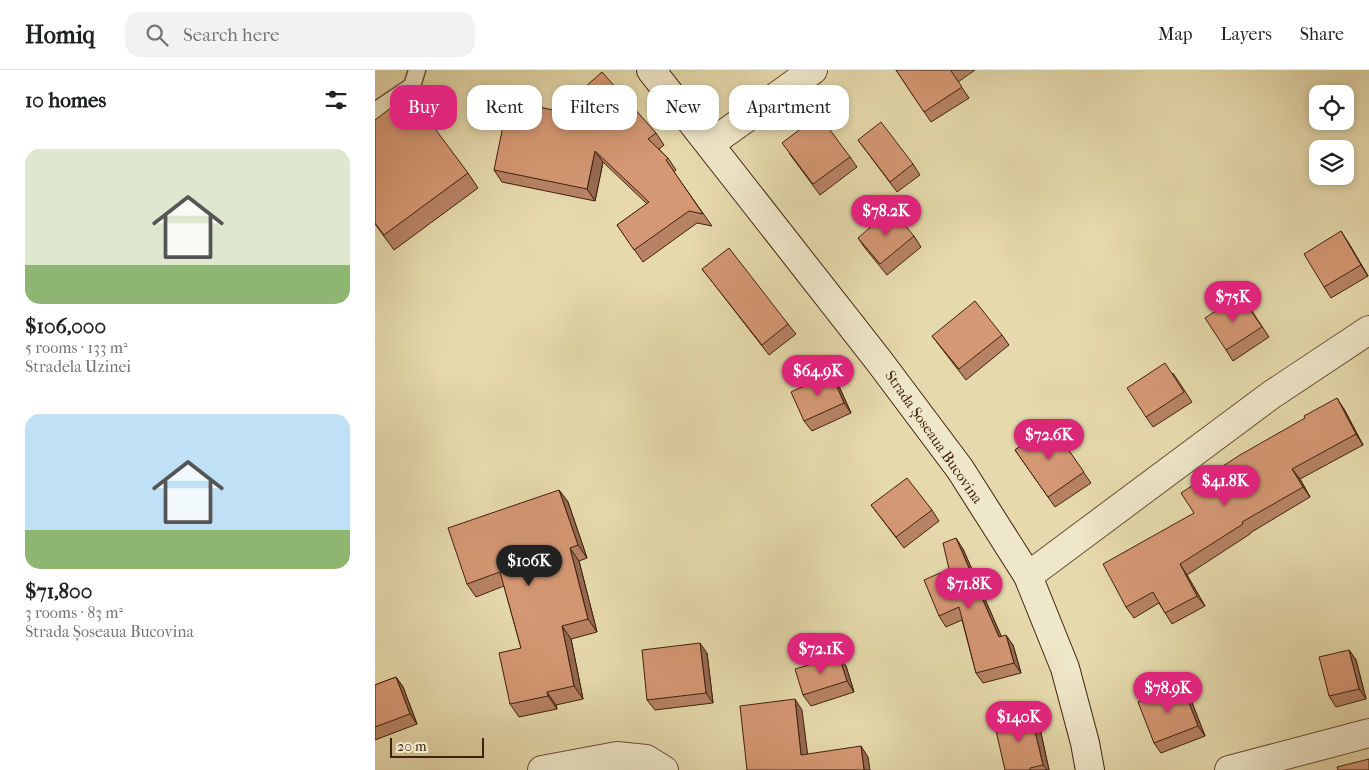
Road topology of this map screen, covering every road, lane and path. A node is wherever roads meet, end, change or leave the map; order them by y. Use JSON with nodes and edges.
{"nodes":[{"id":1,"x":417,"y":70,"type":"edge"},
{"id":2,"x":651,"y":70,"type":"edge"},
{"id":3,"x":813,"y":70,"type":"edge"},
{"id":4,"x":375,"y":111,"type":"edge"},
{"id":5,"x":710,"y":144,"type":"junction"},
{"id":6,"x":1369,"y":330,"type":"edge"},
{"id":7,"x":1028,"y":576,"type":"junction"},
{"id":8,"x":1369,"y":733,"type":"edge"},
{"id":9,"x":542,"y":770,"type":"edge"},
{"id":10,"x":664,"y":770,"type":"edge"},
{"id":11,"x":1090,"y":770,"type":"edge"},
{"id":12,"x":1229,"y":770,"type":"edge"}],
"edges":[{"from":1,"to":4,"type":"lane"},
{"from":2,"to":5,"type":"main road","name":"Strada Șoseaua Bucovina"},
{"from":3,"to":5,"type":"main road"},
{"from":5,"to":7,"type":"main road","name":"Strada Șoseaua Bucovina"},
{"from":6,"to":7,"type":"main road"},
{"from":7,"to":11,"type":"main road","name":"Strada Șoseaua Bucovina"},
{"from":8,"to":12,"type":"main road"},
{"from":9,"to":10,"type":"main road"}]}
